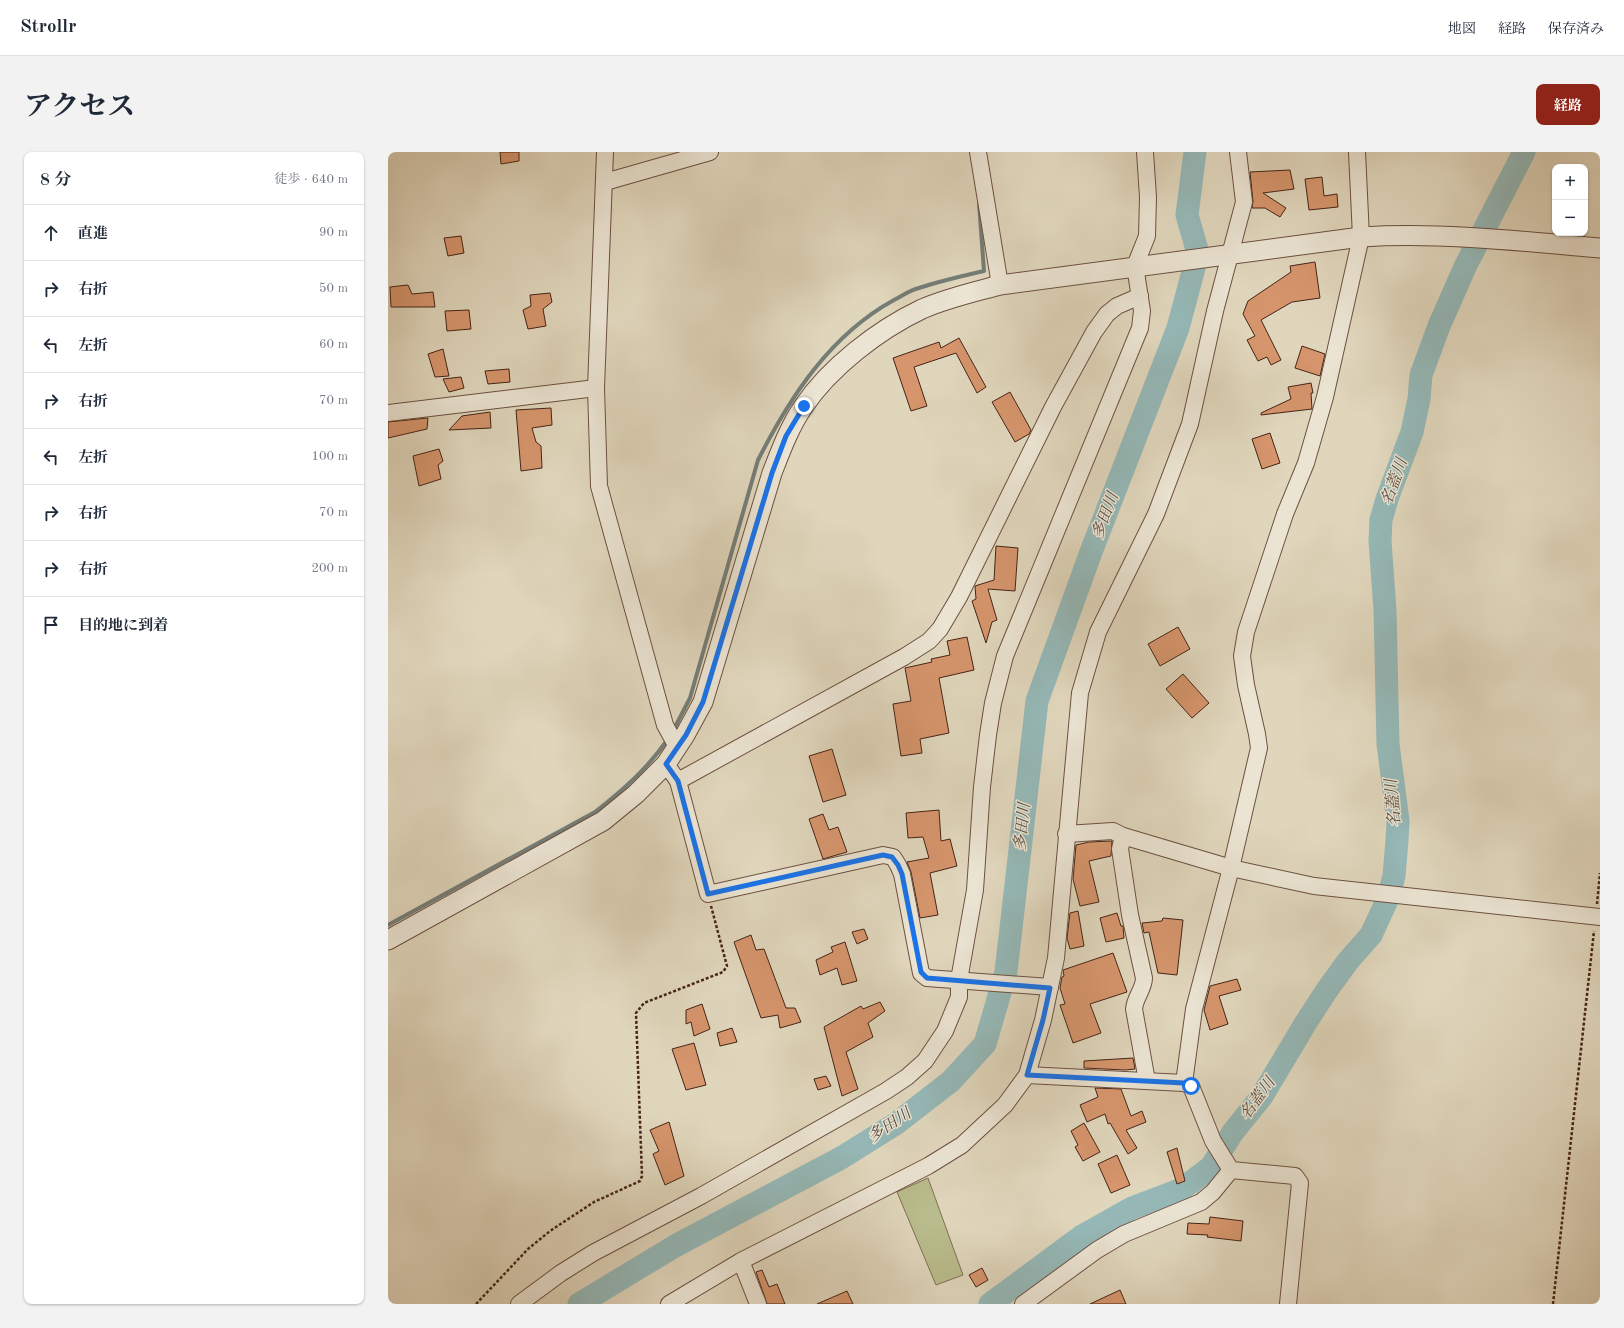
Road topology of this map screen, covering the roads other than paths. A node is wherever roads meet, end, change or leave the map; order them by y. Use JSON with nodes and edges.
{"nodes":[{"id":1,"x":605,"y":152,"type":"edge"},
{"id":2,"x":710,"y":152,"type":"edge"},
{"id":3,"x":978,"y":152,"type":"edge"},
{"id":4,"x":1145,"y":152,"type":"edge"},
{"id":5,"x":1238,"y":152,"type":"edge"},
{"id":6,"x":1357,"y":152,"type":"edge"},
{"id":7,"x":605,"y":182,"type":"junction"},
{"id":8,"x":1361,"y":237,"type":"junction"},
{"id":9,"x":1600,"y":248,"type":"edge"},
{"id":10,"x":1225,"y":254,"type":"junction"},
{"id":11,"x":1141,"y":265,"type":"junction"},
{"id":12,"x":1000,"y":285,"type":"junction"},
{"id":13,"x":1140,"y":296,"type":"junction"},
{"id":14,"x":596,"y":388,"type":"junction"},
{"id":15,"x":388,"y":413,"type":"edge"},
{"id":16,"x":673,"y":739,"type":"junction"},
{"id":17,"x":666,"y":764,"type":"junction"},
{"id":18,"x":678,"y":781,"type":"junction"},
{"id":19,"x":1066,"y":834,"type":"junction"},
{"id":20,"x":1123,"y":836,"type":"junction"},
{"id":21,"x":1231,"y":868,"type":"junction"},
{"id":22,"x":1598,"y":916,"type":"edge"},
{"id":23,"x":388,"y":940,"type":"edge"},
{"id":24,"x":962,"y":980,"type":"junction"},
{"id":25,"x":1045,"y":987,"type":"junction"},
{"id":26,"x":1027,"y":1075,"type":"junction"},
{"id":27,"x":1147,"y":1081,"type":"junction"},
{"id":28,"x":1184,"y":1083,"type":"junction"},
{"id":29,"x":1229,"y":1167,"type":"junction"},
{"id":30,"x":741,"y":1261,"type":"junction"},
{"id":31,"x":1027,"y":1303,"type":"edge"},
{"id":32,"x":520,"y":1304,"type":"edge"},
{"id":33,"x":669,"y":1304,"type":"edge"},
{"id":34,"x":758,"y":1304,"type":"edge"},
{"id":35,"x":1288,"y":1304,"type":"edge"}],
"edges":[{"from":1,"to":7,"type":"street"},
{"from":2,"to":7,"type":"street"},
{"from":3,"to":12,"type":"street"},
{"from":4,"to":11,"type":"street"},
{"from":5,"to":10,"type":"street"},
{"from":6,"to":8,"type":"street"},
{"from":7,"to":14,"type":"street"},
{"from":8,"to":9,"type":"street"},
{"from":8,"to":10,"type":"street"},
{"from":8,"to":21,"type":"street"},
{"from":10,"to":11,"type":"street"},
{"from":10,"to":19,"type":"street"},
{"from":11,"to":12,"type":"street"},
{"from":11,"to":13,"type":"street"},
{"from":12,"to":16,"type":"street"},
{"from":13,"to":18,"type":"street"},
{"from":13,"to":24,"type":"street"},
{"from":14,"to":15,"type":"street"},
{"from":14,"to":16,"type":"street"},
{"from":16,"to":17,"type":"street"},
{"from":17,"to":18,"type":"street"},
{"from":17,"to":23,"type":"street"},
{"from":18,"to":24,"type":"street"},
{"from":19,"to":20,"type":"street"},
{"from":19,"to":25,"type":"street"},
{"from":20,"to":21,"type":"street"},
{"from":20,"to":27,"type":"street"},
{"from":21,"to":22,"type":"street"},
{"from":21,"to":28,"type":"street"},
{"from":24,"to":25,"type":"street"},
{"from":24,"to":32,"type":"street"},
{"from":25,"to":26,"type":"street"},
{"from":26,"to":27,"type":"street"},
{"from":26,"to":30,"type":"street"},
{"from":27,"to":28,"type":"street"},
{"from":28,"to":29,"type":"street"},
{"from":29,"to":31,"type":"street"},
{"from":29,"to":35,"type":"street"},
{"from":30,"to":33,"type":"street"},
{"from":30,"to":34,"type":"street"}]}
